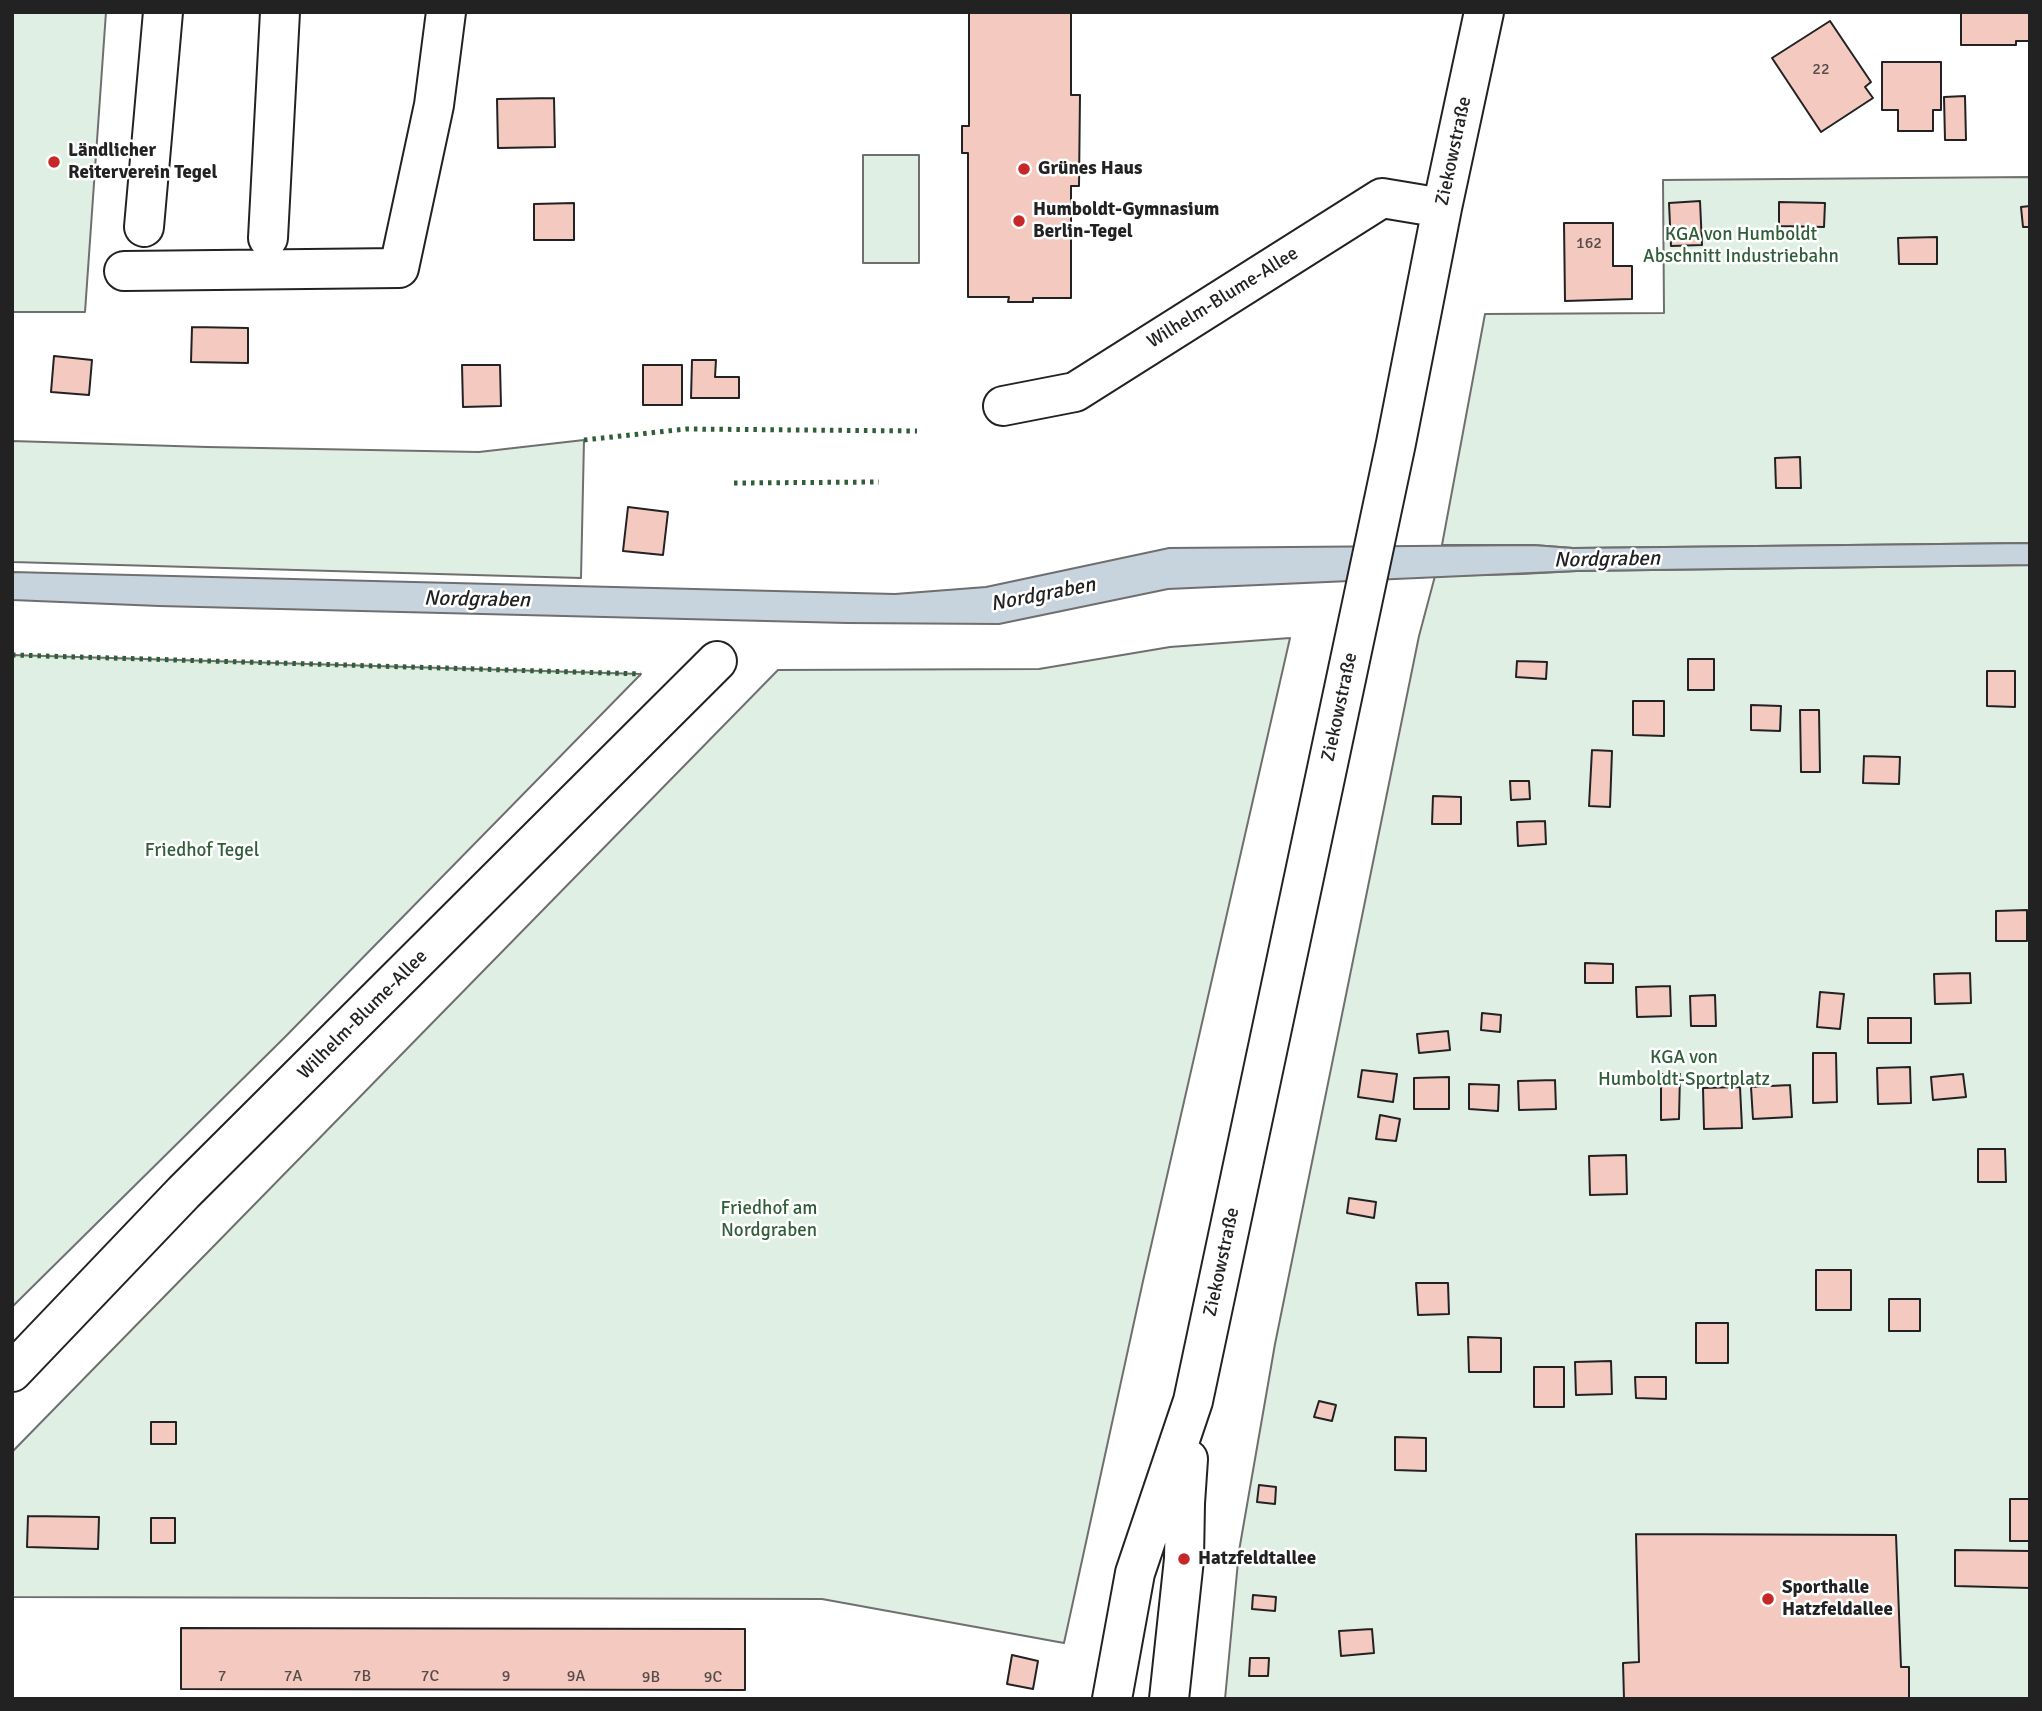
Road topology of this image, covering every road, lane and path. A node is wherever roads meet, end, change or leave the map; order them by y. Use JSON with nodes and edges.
{"nodes":[{"id":1,"x":163,"y":12,"type":"edge"},
{"id":2,"x":280,"y":12,"type":"edge"},
{"id":3,"x":446,"y":12,"type":"edge"},
{"id":4,"x":1484,"y":12,"type":"edge"},
{"id":5,"x":1442,"y":208,"type":"junction"},
{"id":6,"x":144,"y":227,"type":"dead end"},
{"id":7,"x":268,"y":238,"type":"dead end"},
{"id":8,"x":124,"y":271,"type":"dead end"},
{"id":9,"x":1003,"y":406,"type":"dead end"},
{"id":10,"x":717,"y":661,"type":"dead end"},
{"id":11,"x":12,"y":1372,"type":"edge"},
{"id":12,"x":1193,"y":1401,"type":"junction"},
{"id":13,"x":1112,"y":1699,"type":"edge"},
{"id":14,"x":1169,"y":1699,"type":"edge"}],
"edges":[{"from":1,"to":6,"type":"street"},
{"from":2,"to":7,"type":"street"},
{"from":3,"to":8,"type":"street"},
{"from":4,"to":5,"type":"street","name":"Ziekowstraße"},
{"from":5,"to":9,"type":"street","name":"Wilhelm-Blume-Allee"},
{"from":5,"to":12,"type":"street","name":"Ziekowstraße"},
{"from":10,"to":11,"type":"street","name":"Wilhelm-Blume-Allee"},
{"from":12,"to":13,"type":"street","name":"Ziekowstraße"},
{"from":12,"to":14,"type":"street","name":"Ziekowstraße"}]}
